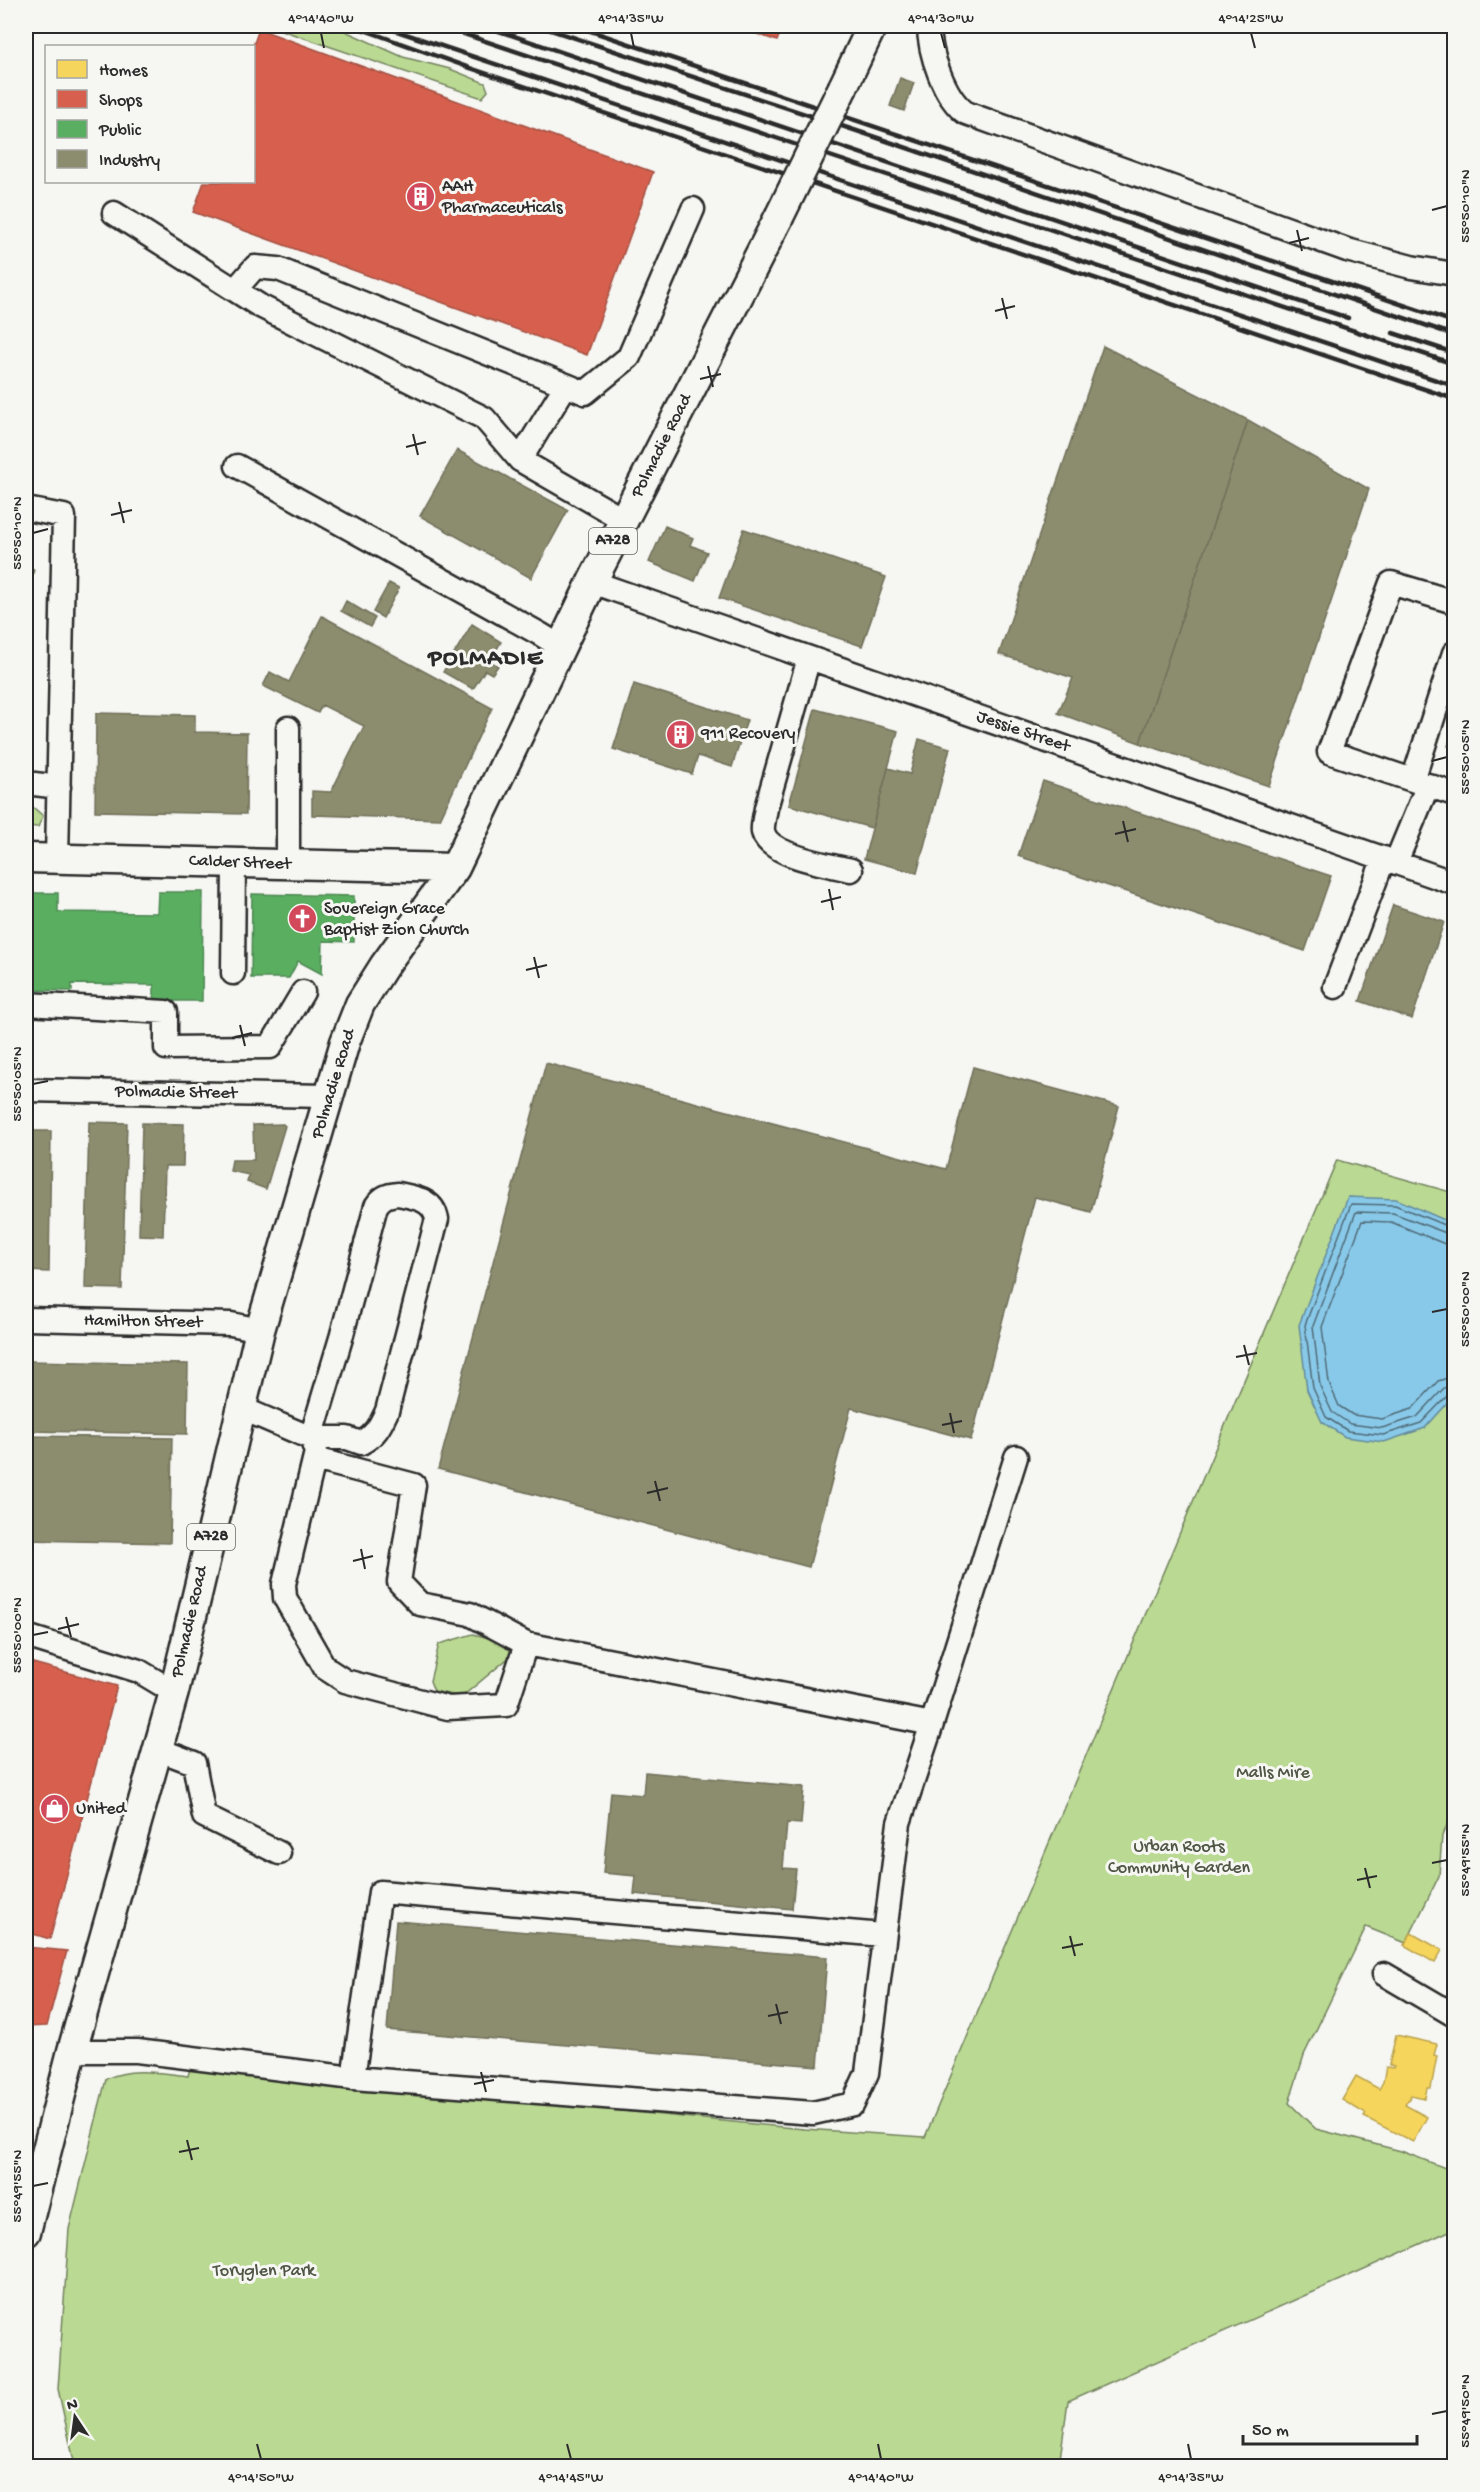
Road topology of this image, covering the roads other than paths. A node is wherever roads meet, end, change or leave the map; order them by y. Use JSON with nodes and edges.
{"nodes":[{"id":1,"x":872,"y":26,"type":"edge"},
{"id":2,"x":929,"y":26,"type":"edge"},
{"id":3,"x":693,"y":209,"type":"dead end"},
{"id":4,"x":114,"y":213,"type":"dead end"},
{"id":5,"x":1455,"y":274,"type":"edge"},
{"id":6,"x":235,"y":290,"type":"junction"},
{"id":7,"x":566,"y":385,"type":"junction"},
{"id":8,"x":520,"y":460,"type":"junction"},
{"id":9,"x":237,"y":466,"type":"dead end"},
{"id":10,"x":26,"y":509,"type":"edge"},
{"id":11,"x":624,"y":520,"type":"junction"},
{"id":12,"x":592,"y":582,"type":"junction"},
{"id":13,"x":1455,"y":602,"type":"edge"},
{"id":14,"x":561,"y":648,"type":"junction"},
{"id":15,"x":1455,"y":653,"type":"edge"},
{"id":16,"x":809,"y":658,"type":"junction"},
{"id":17,"x":288,"y":728,"type":"dead end"},
{"id":18,"x":1420,"y":782,"type":"junction"},
{"id":19,"x":26,"y":783,"type":"edge"},
{"id":20,"x":59,"y":787,"type":"junction"},
{"id":21,"x":1455,"y":794,"type":"edge"},
{"id":22,"x":26,"y":858,"type":"edge"},
{"id":23,"x":57,"y":859,"type":"junction"},
{"id":24,"x":1390,"y":860,"type":"junction"},
{"id":25,"x":234,"y":863,"type":"junction"},
{"id":26,"x":288,"y":864,"type":"junction"},
{"id":27,"x":455,"y":868,"type":"junction"},
{"id":28,"x":852,"y":870,"type":"dead end"},
{"id":29,"x":1455,"y":883,"type":"edge"},
{"id":30,"x":233,"y":973,"type":"dead end"},
{"id":31,"x":1335,"y":987,"type":"dead end"},
{"id":32,"x":303,"y":992,"type":"dead end"},
{"id":33,"x":26,"y":1004,"type":"edge"},
{"id":34,"x":26,"y":1090,"type":"edge"},
{"id":35,"x":327,"y":1096,"type":"junction"},
{"id":36,"x":26,"y":1319,"type":"edge"},
{"id":37,"x":260,"y":1330,"type":"junction"},
{"id":38,"x":241,"y":1408,"type":"junction"},
{"id":39,"x":313,"y":1449,"type":"junction"},
{"id":40,"x":1016,"y":1457,"type":"dead end"},
{"id":41,"x":26,"y":1636,"type":"edge"},
{"id":42,"x":526,"y":1644,"type":"junction"},
{"id":43,"x":174,"y":1692,"type":"junction"},
{"id":44,"x":932,"y":1724,"type":"junction"},
{"id":45,"x":157,"y":1749,"type":"junction"},
{"id":46,"x":279,"y":1853,"type":"dead end"},
{"id":47,"x":883,"y":1935,"type":"junction"},
{"id":48,"x":1384,"y":1974,"type":"dead end"},
{"id":49,"x":1455,"y":2015,"type":"edge"},
{"id":50,"x":72,"y":2051,"type":"junction"},
{"id":51,"x":353,"y":2078,"type":"junction"},
{"id":52,"x":26,"y":2232,"type":"edge"}],
"edges":[{"from":1,"to":11,"type":"main road","name":"Polmadie Road","number":"A728","bridge":true},
{"from":2,"to":5,"type":"street"},
{"from":3,"to":7,"type":"street"},
{"from":4,"to":6,"type":"street"},
{"from":6,"to":7,"type":"street"},
{"from":6,"to":8,"type":"street"},
{"from":7,"to":8,"type":"street"},
{"from":8,"to":11,"type":"street"},
{"from":9,"to":14,"type":"street"},
{"from":10,"to":20,"type":"street"},
{"from":11,"to":12,"type":"main road","name":"Polmadie Road","number":"A728"},
{"from":12,"to":14,"type":"main road","name":"Polmadie Road","number":"A728"},
{"from":12,"to":16,"type":"street","name":"Jessie Street"},
{"from":13,"to":18,"type":"street"},
{"from":14,"to":27,"type":"main road","name":"Polmadie Road","number":"A728"},
{"from":15,"to":18,"type":"street"},
{"from":16,"to":24,"type":"street","name":"Jessie Street"},
{"from":16,"to":28,"type":"street"},
{"from":17,"to":26,"type":"street"},
{"from":18,"to":21,"type":"street"},
{"from":18,"to":24,"type":"street"},
{"from":19,"to":20,"type":"street"},
{"from":20,"to":23,"type":"street"},
{"from":22,"to":23,"type":"main road","name":"Calder Street"},
{"from":23,"to":25,"type":"main road","name":"Calder Street"},
{"from":24,"to":29,"type":"street","name":"Jessie Street"},
{"from":24,"to":31,"type":"street"},
{"from":25,"to":26,"type":"main road","name":"Calder Street"},
{"from":25,"to":30,"type":"street"},
{"from":26,"to":27,"type":"main road","name":"Calder Street"},
{"from":27,"to":35,"type":"main road","name":"Polmadie Road","number":"A728"},
{"from":32,"to":33,"type":"street"},
{"from":34,"to":35,"type":"street","name":"Polmadie Street"},
{"from":35,"to":37,"type":"main road","name":"Polmadie Road","number":"A728"},
{"from":36,"to":37,"type":"street","name":"Hamilton Street"},
{"from":37,"to":38,"type":"main road","name":"Polmadie Road","number":"A728"},
{"from":38,"to":39,"type":"street"},
{"from":38,"to":43,"type":"main road","name":"Polmadie Road","number":"A728"},
{"from":39,"to":39,"type":"street"},
{"from":39,"to":42,"type":"street"},
{"from":39,"to":42,"type":"street"},
{"from":40,"to":44,"type":"street"},
{"from":41,"to":43,"type":"street"},
{"from":42,"to":44,"type":"street"},
{"from":43,"to":45,"type":"main road","name":"Polmadie Road","number":"A728"},
{"from":44,"to":47,"type":"street"},
{"from":45,"to":46,"type":"street"},
{"from":45,"to":50,"type":"main road","name":"Polmadie Road","number":"A728"},
{"from":47,"to":51,"type":"street"},
{"from":47,"to":51,"type":"street"},
{"from":48,"to":49,"type":"street"},
{"from":50,"to":51,"type":"street"},
{"from":50,"to":52,"type":"main road","name":"Polmadie Road","number":"A728"}]}
